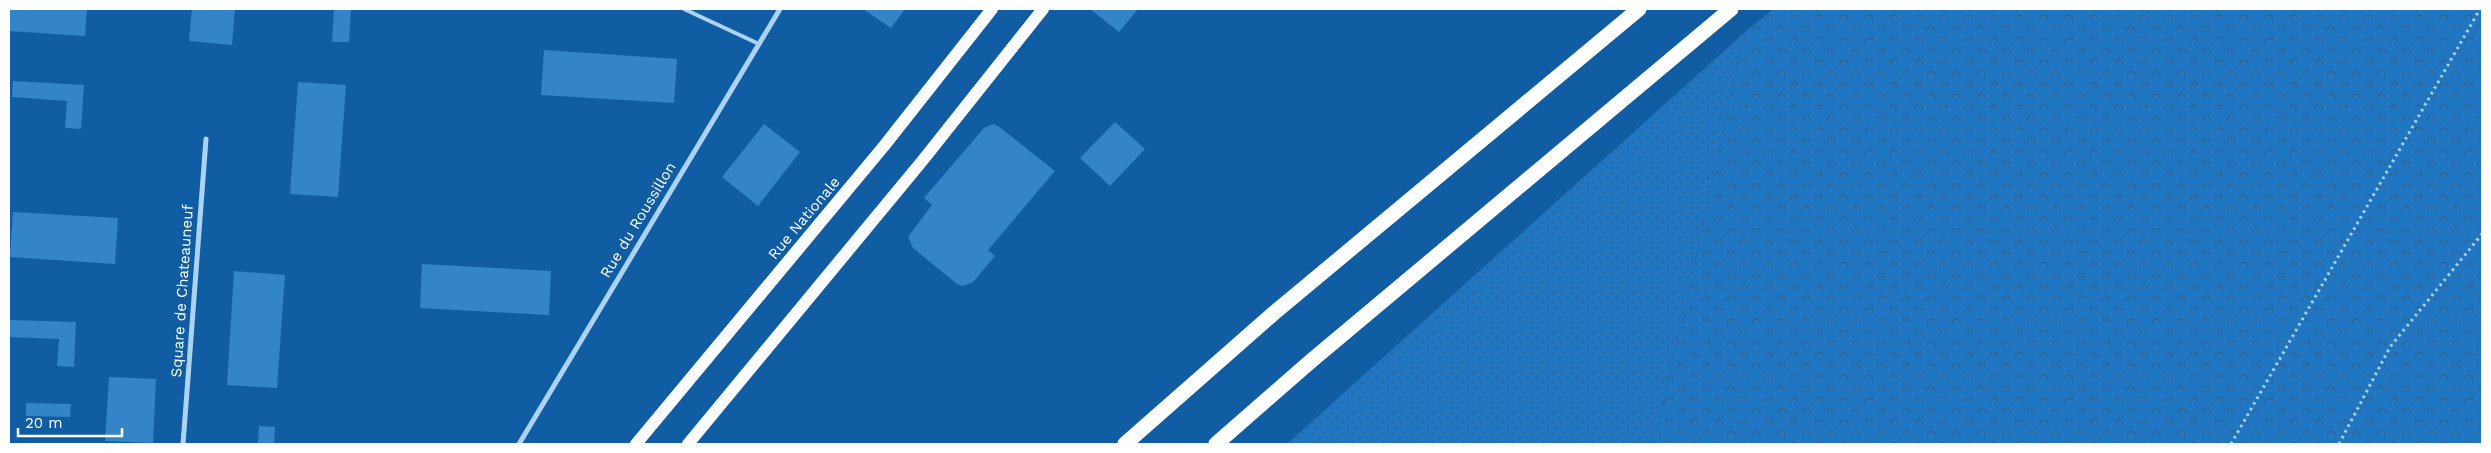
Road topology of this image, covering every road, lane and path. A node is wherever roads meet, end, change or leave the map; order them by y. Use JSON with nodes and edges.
{"nodes":[{"id":1,"x":684,"y":9,"type":"edge"},
{"id":2,"x":780,"y":9,"type":"edge"},
{"id":3,"x":992,"y":9,"type":"edge"},
{"id":4,"x":1043,"y":9,"type":"edge"},
{"id":5,"x":1639,"y":9,"type":"edge"},
{"id":6,"x":1731,"y":9,"type":"edge"},
{"id":7,"x":2480,"y":9,"type":"edge"},
{"id":8,"x":759,"y":44,"type":"junction"},
{"id":9,"x":206,"y":139,"type":"dead end"},
{"id":10,"x":2482,"y":234,"type":"edge"},
{"id":11,"x":183,"y":444,"type":"edge"},
{"id":12,"x":519,"y":444,"type":"edge"},
{"id":13,"x":636,"y":444,"type":"edge"},
{"id":14,"x":688,"y":444,"type":"edge"},
{"id":15,"x":1125,"y":444,"type":"edge"},
{"id":16,"x":1216,"y":444,"type":"edge"},
{"id":17,"x":2232,"y":444,"type":"edge"},
{"id":18,"x":2339,"y":444,"type":"edge"}],
"edges":[{"from":1,"to":8,"type":"lane"},
{"from":2,"to":8,"type":"street","name":"Rue du Roussillon"},
{"from":3,"to":13,"type":"main road","name":"Rue Nationale"},
{"from":4,"to":14,"type":"main road"},
{"from":5,"to":15,"type":"highway"},
{"from":6,"to":16,"type":"highway"},
{"from":7,"to":17,"type":"path"},
{"from":8,"to":12,"type":"street","name":"Rue du Roussillon"},
{"from":9,"to":11,"type":"street","name":"Square de Chateauneuf"},
{"from":10,"to":18,"type":"path"}]}
